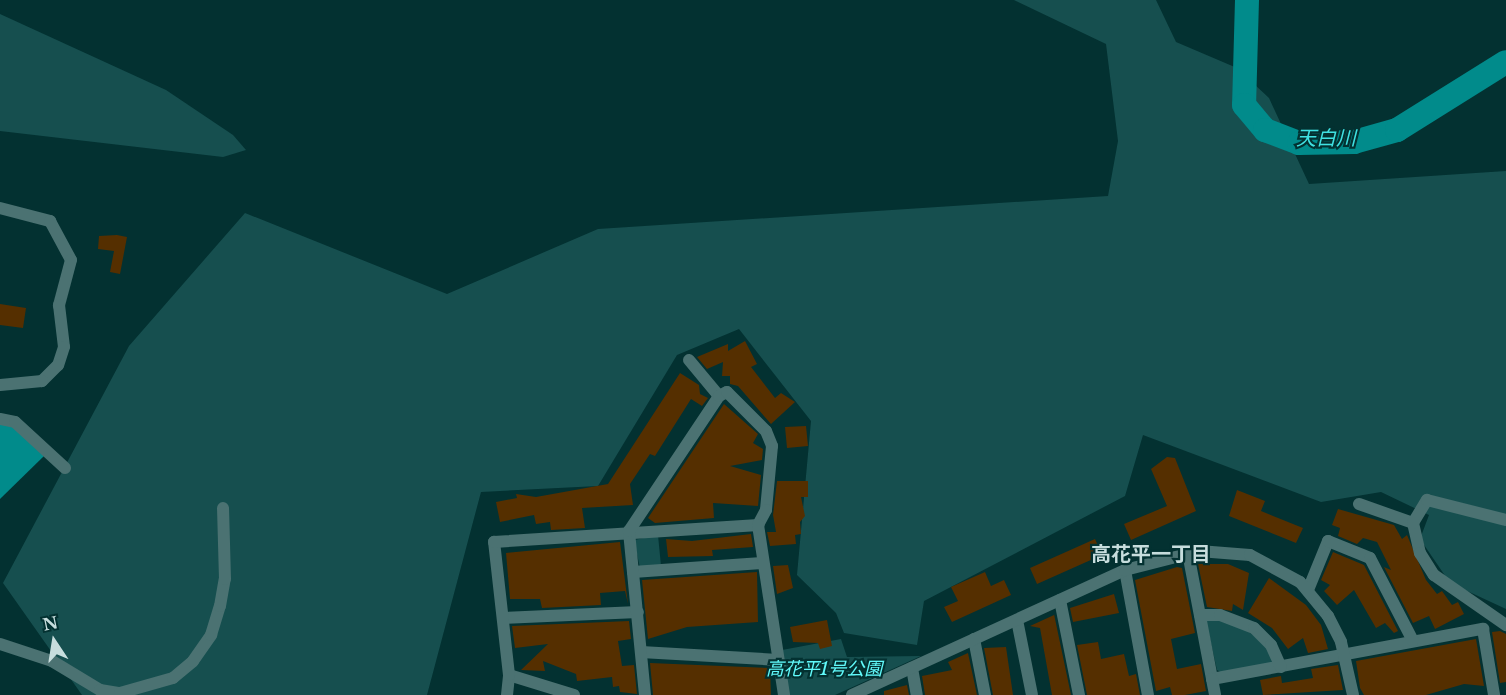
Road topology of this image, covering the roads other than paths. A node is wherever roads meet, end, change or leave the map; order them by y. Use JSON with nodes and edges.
{"nodes":[{"id":1,"x":0,"y":208,"type":"edge"},
{"id":2,"x":689,"y":360,"type":"dead end"},
{"id":3,"x":0,"y":385,"type":"edge"},
{"id":4,"x":719,"y":396,"type":"junction"},
{"id":5,"x":0,"y":418,"type":"edge"},
{"id":6,"x":65,"y":468,"type":"dead end"},
{"id":7,"x":1359,"y":504,"type":"dead end"},
{"id":8,"x":223,"y":508,"type":"dead end"},
{"id":9,"x":1506,"y":520,"type":"edge"},
{"id":10,"x":1413,"y":523,"type":"junction"},
{"id":11,"x":758,"y":525,"type":"junction"},
{"id":12,"x":629,"y":531,"type":"junction"},
{"id":13,"x":1188,"y":553,"type":"junction"},
{"id":14,"x":762,"y":563,"type":"junction"},
{"id":15,"x":1125,"y":570,"type":"junction"},
{"id":16,"x":633,"y":572,"type":"junction"},
{"id":17,"x":1308,"y":590,"type":"junction"},
{"id":18,"x":1060,"y":600,"type":"junction"},
{"id":19,"x":638,"y":612,"type":"junction"},
{"id":20,"x":1200,"y":615,"type":"junction"},
{"id":21,"x":503,"y":618,"type":"junction"},
{"id":22,"x":1017,"y":620,"type":"junction"},
{"id":23,"x":1506,"y":625,"type":"edge"},
{"id":24,"x":974,"y":639,"type":"junction"},
{"id":25,"x":1413,"y":641,"type":"junction"},
{"id":26,"x":0,"y":644,"type":"edge"},
{"id":27,"x":641,"y":652,"type":"junction"},
{"id":28,"x":1346,"y":655,"type":"junction"},
{"id":29,"x":778,"y":660,"type":"junction"},
{"id":30,"x":1281,"y":667,"type":"junction"},
{"id":31,"x":912,"y":668,"type":"junction"},
{"id":32,"x":509,"y":675,"type":"junction"},
{"id":33,"x":1212,"y":679,"type":"junction"},
{"id":34,"x":507,"y":695,"type":"edge"},
{"id":35,"x":574,"y":695,"type":"edge"},
{"id":36,"x":645,"y":695,"type":"edge"},
{"id":37,"x":784,"y":695,"type":"edge"},
{"id":38,"x":852,"y":695,"type":"edge"},
{"id":39,"x":917,"y":695,"type":"edge"},
{"id":40,"x":985,"y":695,"type":"edge"},
{"id":41,"x":1032,"y":695,"type":"edge"},
{"id":42,"x":1078,"y":695,"type":"edge"},
{"id":43,"x":1148,"y":695,"type":"edge"},
{"id":44,"x":1215,"y":695,"type":"edge"},
{"id":45,"x":1353,"y":695,"type":"edge"},
{"id":46,"x":1494,"y":695,"type":"edge"}],
"edges":[{"from":1,"to":3,"type":"street"},
{"from":2,"to":4,"type":"street"},
{"from":4,"to":11,"type":"street"},
{"from":4,"to":12,"type":"street"},
{"from":5,"to":6,"type":"street"},
{"from":7,"to":10,"type":"street"},
{"from":8,"to":26,"type":"street"},
{"from":9,"to":10,"type":"street"},
{"from":10,"to":23,"type":"street"},
{"from":11,"to":12,"type":"street"},
{"from":11,"to":14,"type":"street"},
{"from":12,"to":16,"type":"street"},
{"from":12,"to":21,"type":"street"},
{"from":13,"to":15,"type":"street"},
{"from":13,"to":17,"type":"street"},
{"from":13,"to":20,"type":"street"},
{"from":14,"to":16,"type":"street"},
{"from":14,"to":29,"type":"street"},
{"from":15,"to":18,"type":"street"},
{"from":15,"to":43,"type":"street"},
{"from":16,"to":19,"type":"street"},
{"from":17,"to":25,"type":"street"},
{"from":17,"to":28,"type":"street"},
{"from":18,"to":22,"type":"street"},
{"from":18,"to":42,"type":"street"},
{"from":19,"to":21,"type":"street"},
{"from":19,"to":27,"type":"street"},
{"from":20,"to":30,"type":"street"},
{"from":20,"to":33,"type":"street"},
{"from":21,"to":32,"type":"street"},
{"from":22,"to":24,"type":"street"},
{"from":22,"to":41,"type":"street"},
{"from":24,"to":31,"type":"street"},
{"from":24,"to":40,"type":"street"},
{"from":25,"to":28,"type":"street"},
{"from":25,"to":46,"type":"street"},
{"from":27,"to":29,"type":"street"},
{"from":27,"to":36,"type":"street"},
{"from":28,"to":30,"type":"street"},
{"from":28,"to":45,"type":"street"},
{"from":29,"to":37,"type":"street"},
{"from":30,"to":33,"type":"street"},
{"from":31,"to":38,"type":"street"},
{"from":31,"to":39,"type":"street"},
{"from":32,"to":34,"type":"street"},
{"from":32,"to":35,"type":"street"},
{"from":33,"to":44,"type":"street"}]}
